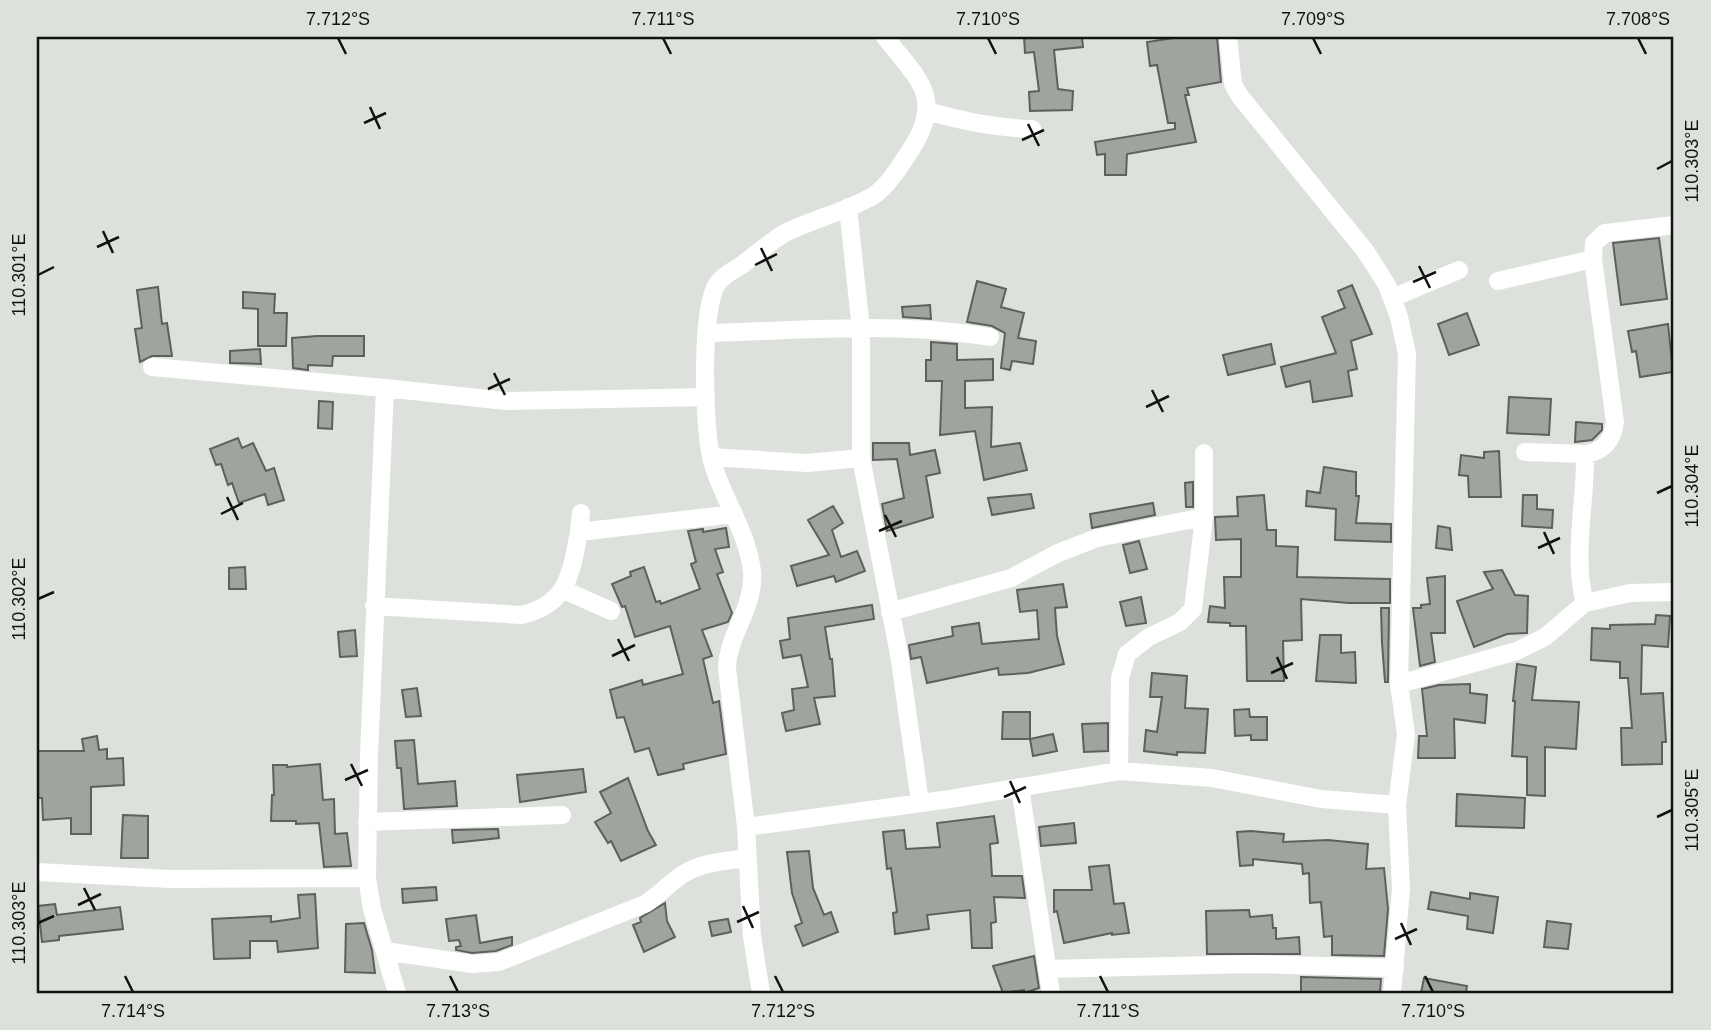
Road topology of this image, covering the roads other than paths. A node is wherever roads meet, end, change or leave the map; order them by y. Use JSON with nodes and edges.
{"nodes":[{"id":1,"x":885,"y":37,"type":"edge"},
{"id":2,"x":1228,"y":37,"type":"edge"},
{"id":3,"x":927,"y":111,"type":"junction"},
{"id":4,"x":1032,"y":129,"type":"dead end"},
{"id":5,"x":848,"y":207,"type":"junction"},
{"id":6,"x":1674,"y":225,"type":"edge"},
{"id":7,"x":1593,"y":259,"type":"junction"},
{"id":8,"x":1459,"y":270,"type":"dead end"},
{"id":9,"x":1498,"y":281,"type":"dead end"},
{"id":10,"x":1392,"y":298,"type":"junction"},
{"id":11,"x":861,"y":330,"type":"junction"},
{"id":12,"x":706,"y":333,"type":"junction"},
{"id":13,"x":990,"y":337,"type":"dead end"},
{"id":14,"x":152,"y":367,"type":"dead end"},
{"id":15,"x":385,"y":388,"type":"junction"},
{"id":16,"x":706,"y":397,"type":"junction"},
{"id":17,"x":1525,"y":452,"type":"dead end"},
{"id":18,"x":1204,"y":453,"type":"dead end"},
{"id":19,"x":1585,"y":454,"type":"junction"},
{"id":20,"x":711,"y":457,"type":"junction"},
{"id":21,"x":861,"y":458,"type":"junction"},
{"id":22,"x":734,"y":514,"type":"junction"},
{"id":23,"x":1204,"y":517,"type":"junction"},
{"id":24,"x":564,"y":590,"type":"junction"},
{"id":25,"x":1674,"y":592,"type":"edge"},
{"id":26,"x":1585,"y":603,"type":"junction"},
{"id":27,"x":374,"y":607,"type":"junction"},
{"id":28,"x":611,"y":611,"type":"dead end"},
{"id":29,"x":890,"y":612,"type":"junction"},
{"id":30,"x":1399,"y":684,"type":"junction"},
{"id":31,"x":1119,"y":771,"type":"junction"},
{"id":32,"x":1020,"y":787,"type":"junction"},
{"id":33,"x":920,"y":802,"type":"junction"},
{"id":34,"x":1397,"y":804,"type":"junction"},
{"id":35,"x":562,"y":815,"type":"dead end"},
{"id":36,"x":367,"y":822,"type":"junction"},
{"id":37,"x":746,"y":827,"type":"junction"},
{"id":38,"x":747,"y":858,"type":"junction"},
{"id":39,"x":37,"y":872,"type":"edge"},
{"id":40,"x":367,"y":878,"type":"junction"},
{"id":41,"x":385,"y":951,"type":"junction"},
{"id":42,"x":1395,"y":968,"type":"junction"},
{"id":43,"x":1047,"y":969,"type":"junction"},
{"id":44,"x":397,"y":993,"type":"edge"},
{"id":45,"x":761,"y":993,"type":"edge"},
{"id":46,"x":1051,"y":993,"type":"edge"},
{"id":47,"x":1392,"y":993,"type":"edge"}],
"edges":[{"from":1,"to":3,"type":"street"},
{"from":2,"to":10,"type":"street"},
{"from":3,"to":4,"type":"street"},
{"from":3,"to":5,"type":"street"},
{"from":5,"to":11,"type":"street"},
{"from":5,"to":12,"type":"street"},
{"from":6,"to":7,"type":"street"},
{"from":7,"to":9,"type":"street"},
{"from":7,"to":19,"type":"street"},
{"from":8,"to":10,"type":"street"},
{"from":10,"to":30,"type":"street"},
{"from":11,"to":12,"type":"street"},
{"from":11,"to":13,"type":"street"},
{"from":11,"to":21,"type":"street"},
{"from":12,"to":16,"type":"street"},
{"from":14,"to":15,"type":"street"},
{"from":15,"to":16,"type":"street"},
{"from":15,"to":27,"type":"street"},
{"from":16,"to":20,"type":"street"},
{"from":17,"to":19,"type":"street"},
{"from":18,"to":23,"type":"street"},
{"from":19,"to":26,"type":"street"},
{"from":20,"to":21,"type":"street"},
{"from":20,"to":22,"type":"street"},
{"from":21,"to":29,"type":"street"},
{"from":22,"to":24,"type":"street"},
{"from":22,"to":37,"type":"street"},
{"from":23,"to":29,"type":"street"},
{"from":23,"to":31,"type":"street"},
{"from":24,"to":27,"type":"street"},
{"from":24,"to":28,"type":"street"},
{"from":25,"to":26,"type":"street"},
{"from":26,"to":30,"type":"street"},
{"from":27,"to":36,"type":"street"},
{"from":29,"to":33,"type":"street"},
{"from":30,"to":34,"type":"street"},
{"from":31,"to":32,"type":"street"},
{"from":31,"to":34,"type":"street"},
{"from":32,"to":33,"type":"street"},
{"from":32,"to":43,"type":"street"},
{"from":33,"to":37,"type":"street"},
{"from":34,"to":42,"type":"street"},
{"from":35,"to":36,"type":"street"},
{"from":36,"to":40,"type":"street"},
{"from":37,"to":38,"type":"street"},
{"from":38,"to":41,"type":"street"},
{"from":38,"to":45,"type":"street"},
{"from":39,"to":40,"type":"street"},
{"from":40,"to":41,"type":"street"},
{"from":41,"to":44,"type":"street"},
{"from":42,"to":43,"type":"street"},
{"from":42,"to":47,"type":"street"},
{"from":43,"to":46,"type":"street"}]}
